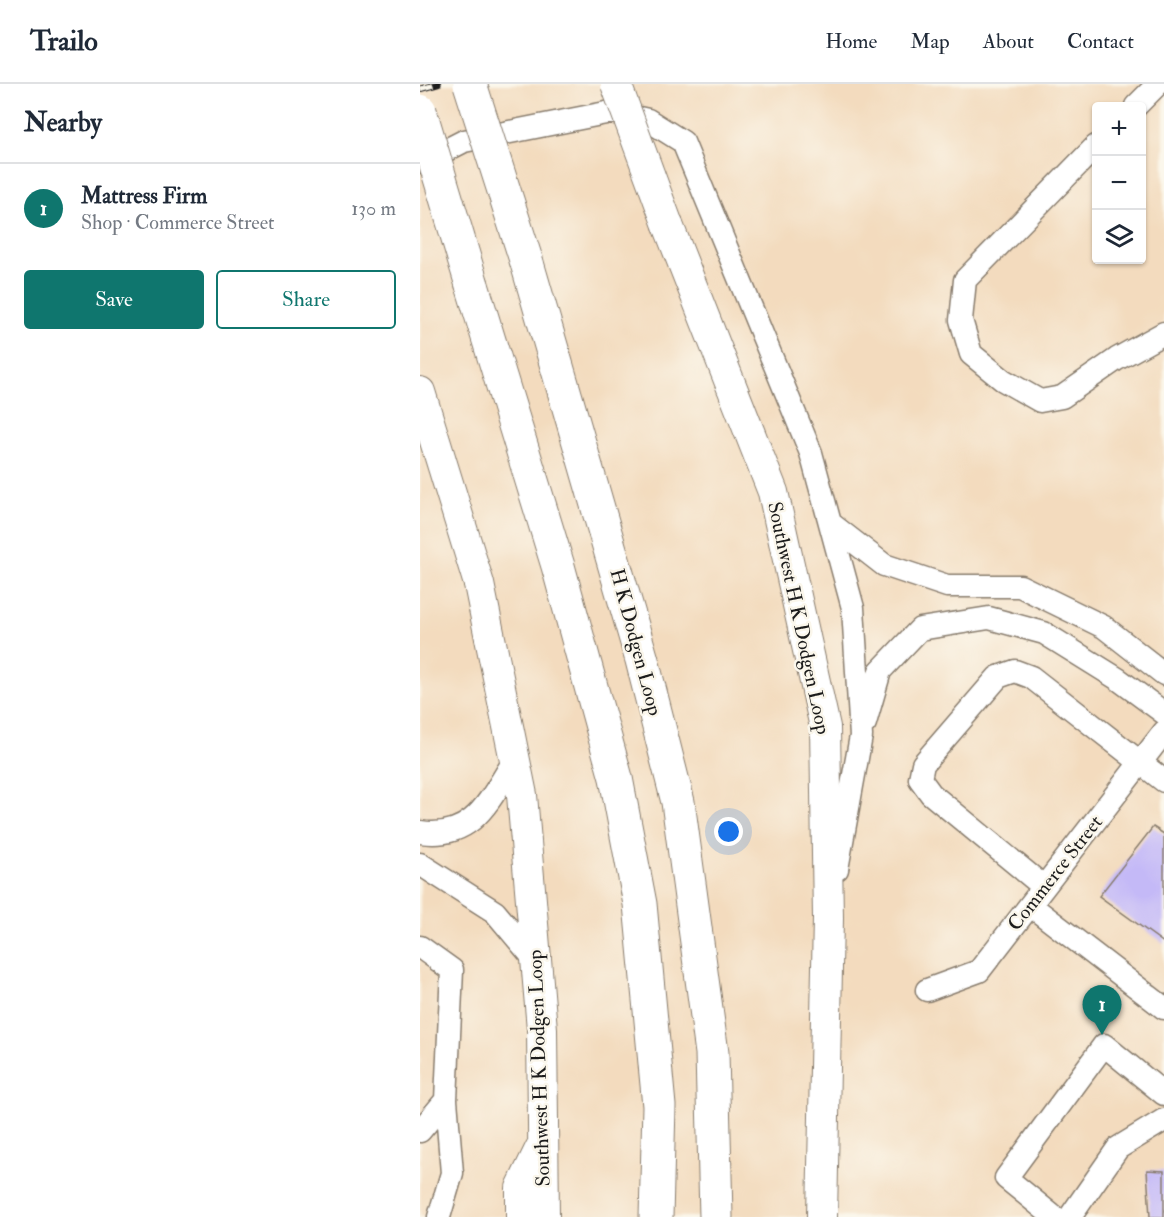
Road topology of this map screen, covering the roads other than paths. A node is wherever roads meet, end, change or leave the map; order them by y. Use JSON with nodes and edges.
{"nodes":[{"id":1,"x":470,"y":84,"type":"edge"},
{"id":2,"x":616,"y":84,"type":"edge"},
{"id":3,"x":1158,"y":84,"type":"edge"},
{"id":4,"x":1140,"y":102,"type":"edge"},
{"id":5,"x":420,"y":111,"type":"edge"},
{"id":6,"x":1092,"y":150,"type":"edge"},
{"id":7,"x":420,"y":164,"type":"edge"},
{"id":8,"x":1164,"y":333,"type":"edge"},
{"id":9,"x":420,"y":392,"type":"edge"},
{"id":10,"x":830,"y":523,"type":"junction"},
{"id":11,"x":1164,"y":674,"type":"edge"},
{"id":12,"x":1164,"y":713,"type":"edge"},
{"id":13,"x":1164,"y":732,"type":"edge"},
{"id":14,"x":861,"y":736,"type":"junction"},
{"id":15,"x":514,"y":761,"type":"junction"},
{"id":16,"x":1141,"y":762,"type":"junction"},
{"id":17,"x":1164,"y":781,"type":"edge"},
{"id":18,"x":420,"y":832,"type":"edge"},
{"id":19,"x":420,"y":864,"type":"edge"},
{"id":20,"x":1037,"y":896,"type":"junction"},
{"id":21,"x":828,"y":918,"type":"junction"},
{"id":22,"x":420,"y":947,"type":"edge"},
{"id":23,"x":536,"y":961,"type":"junction"},
{"id":24,"x":927,"y":990,"type":"dead end"},
{"id":25,"x":1164,"y":1008,"type":"edge"},
{"id":26,"x":1164,"y":1094,"type":"edge"},
{"id":27,"x":446,"y":1100,"type":"junction"},
{"id":28,"x":1164,"y":1120,"type":"edge"},
{"id":29,"x":420,"y":1131,"type":"edge"},
{"id":30,"x":543,"y":1144,"type":"junction"},
{"id":31,"x":821,"y":1185,"type":"junction"},
{"id":32,"x":439,"y":1217,"type":"edge"},
{"id":33,"x":521,"y":1217,"type":"edge"},
{"id":34,"x":543,"y":1217,"type":"edge"},
{"id":35,"x":565,"y":1217,"type":"edge"},
{"id":36,"x":656,"y":1217,"type":"edge"},
{"id":37,"x":716,"y":1217,"type":"edge"},
{"id":38,"x":813,"y":1217,"type":"edge"},
{"id":39,"x":822,"y":1217,"type":"edge"},
{"id":40,"x":830,"y":1217,"type":"edge"},
{"id":41,"x":1054,"y":1217,"type":"edge"},
{"id":42,"x":1070,"y":1217,"type":"edge"}],
"edges":[{"from":1,"to":37,"type":"highway","name":"H K Dodgen Loop","bridge":true},
{"from":2,"to":21,"type":"main road","name":"Southwest H K Dodgen Loop","bridge":true},
{"from":3,"to":4,"type":"street"},
{"from":5,"to":36,"type":"highway","bridge":true},
{"from":6,"to":8,"type":"street"},
{"from":7,"to":10,"type":"street"},
{"from":9,"to":15,"type":"main road","name":"Southwest H K Dodgen Loop"},
{"from":10,"to":11,"type":"street"},
{"from":10,"to":14,"type":"street"},
{"from":12,"to":14,"type":"street"},
{"from":13,"to":16,"type":"street","name":"Commerce Street"},
{"from":14,"to":21,"type":"street"},
{"from":15,"to":18,"type":"street"},
{"from":15,"to":23,"type":"main road","name":"Southwest H K Dodgen Loop"},
{"from":16,"to":17,"type":"street"},
{"from":16,"to":20,"type":"street","name":"Commerce Street"},
{"from":16,"to":20,"type":"street"},
{"from":19,"to":23,"type":"street"},
{"from":20,"to":24,"type":"street","name":"Commerce Street"},
{"from":20,"to":25,"type":"street"},
{"from":21,"to":31,"type":"main road","name":"Southwest H K Dodgen Loop"},
{"from":22,"to":27,"type":"street"},
{"from":23,"to":30,"type":"main road","name":"Southwest H K Dodgen Loop"},
{"from":26,"to":41,"type":"street"},
{"from":27,"to":29,"type":"street"},
{"from":27,"to":32,"type":"street"},
{"from":28,"to":42,"type":"street"},
{"from":30,"to":33,"type":"main road"},
{"from":30,"to":34,"type":"main road","name":"Southwest H K Dodgen Loop"},
{"from":30,"to":35,"type":"main road"},
{"from":31,"to":38,"type":"main road"},
{"from":31,"to":39,"type":"main road","name":"Southwest H K Dodgen Loop"},
{"from":31,"to":40,"type":"main road"}]}
